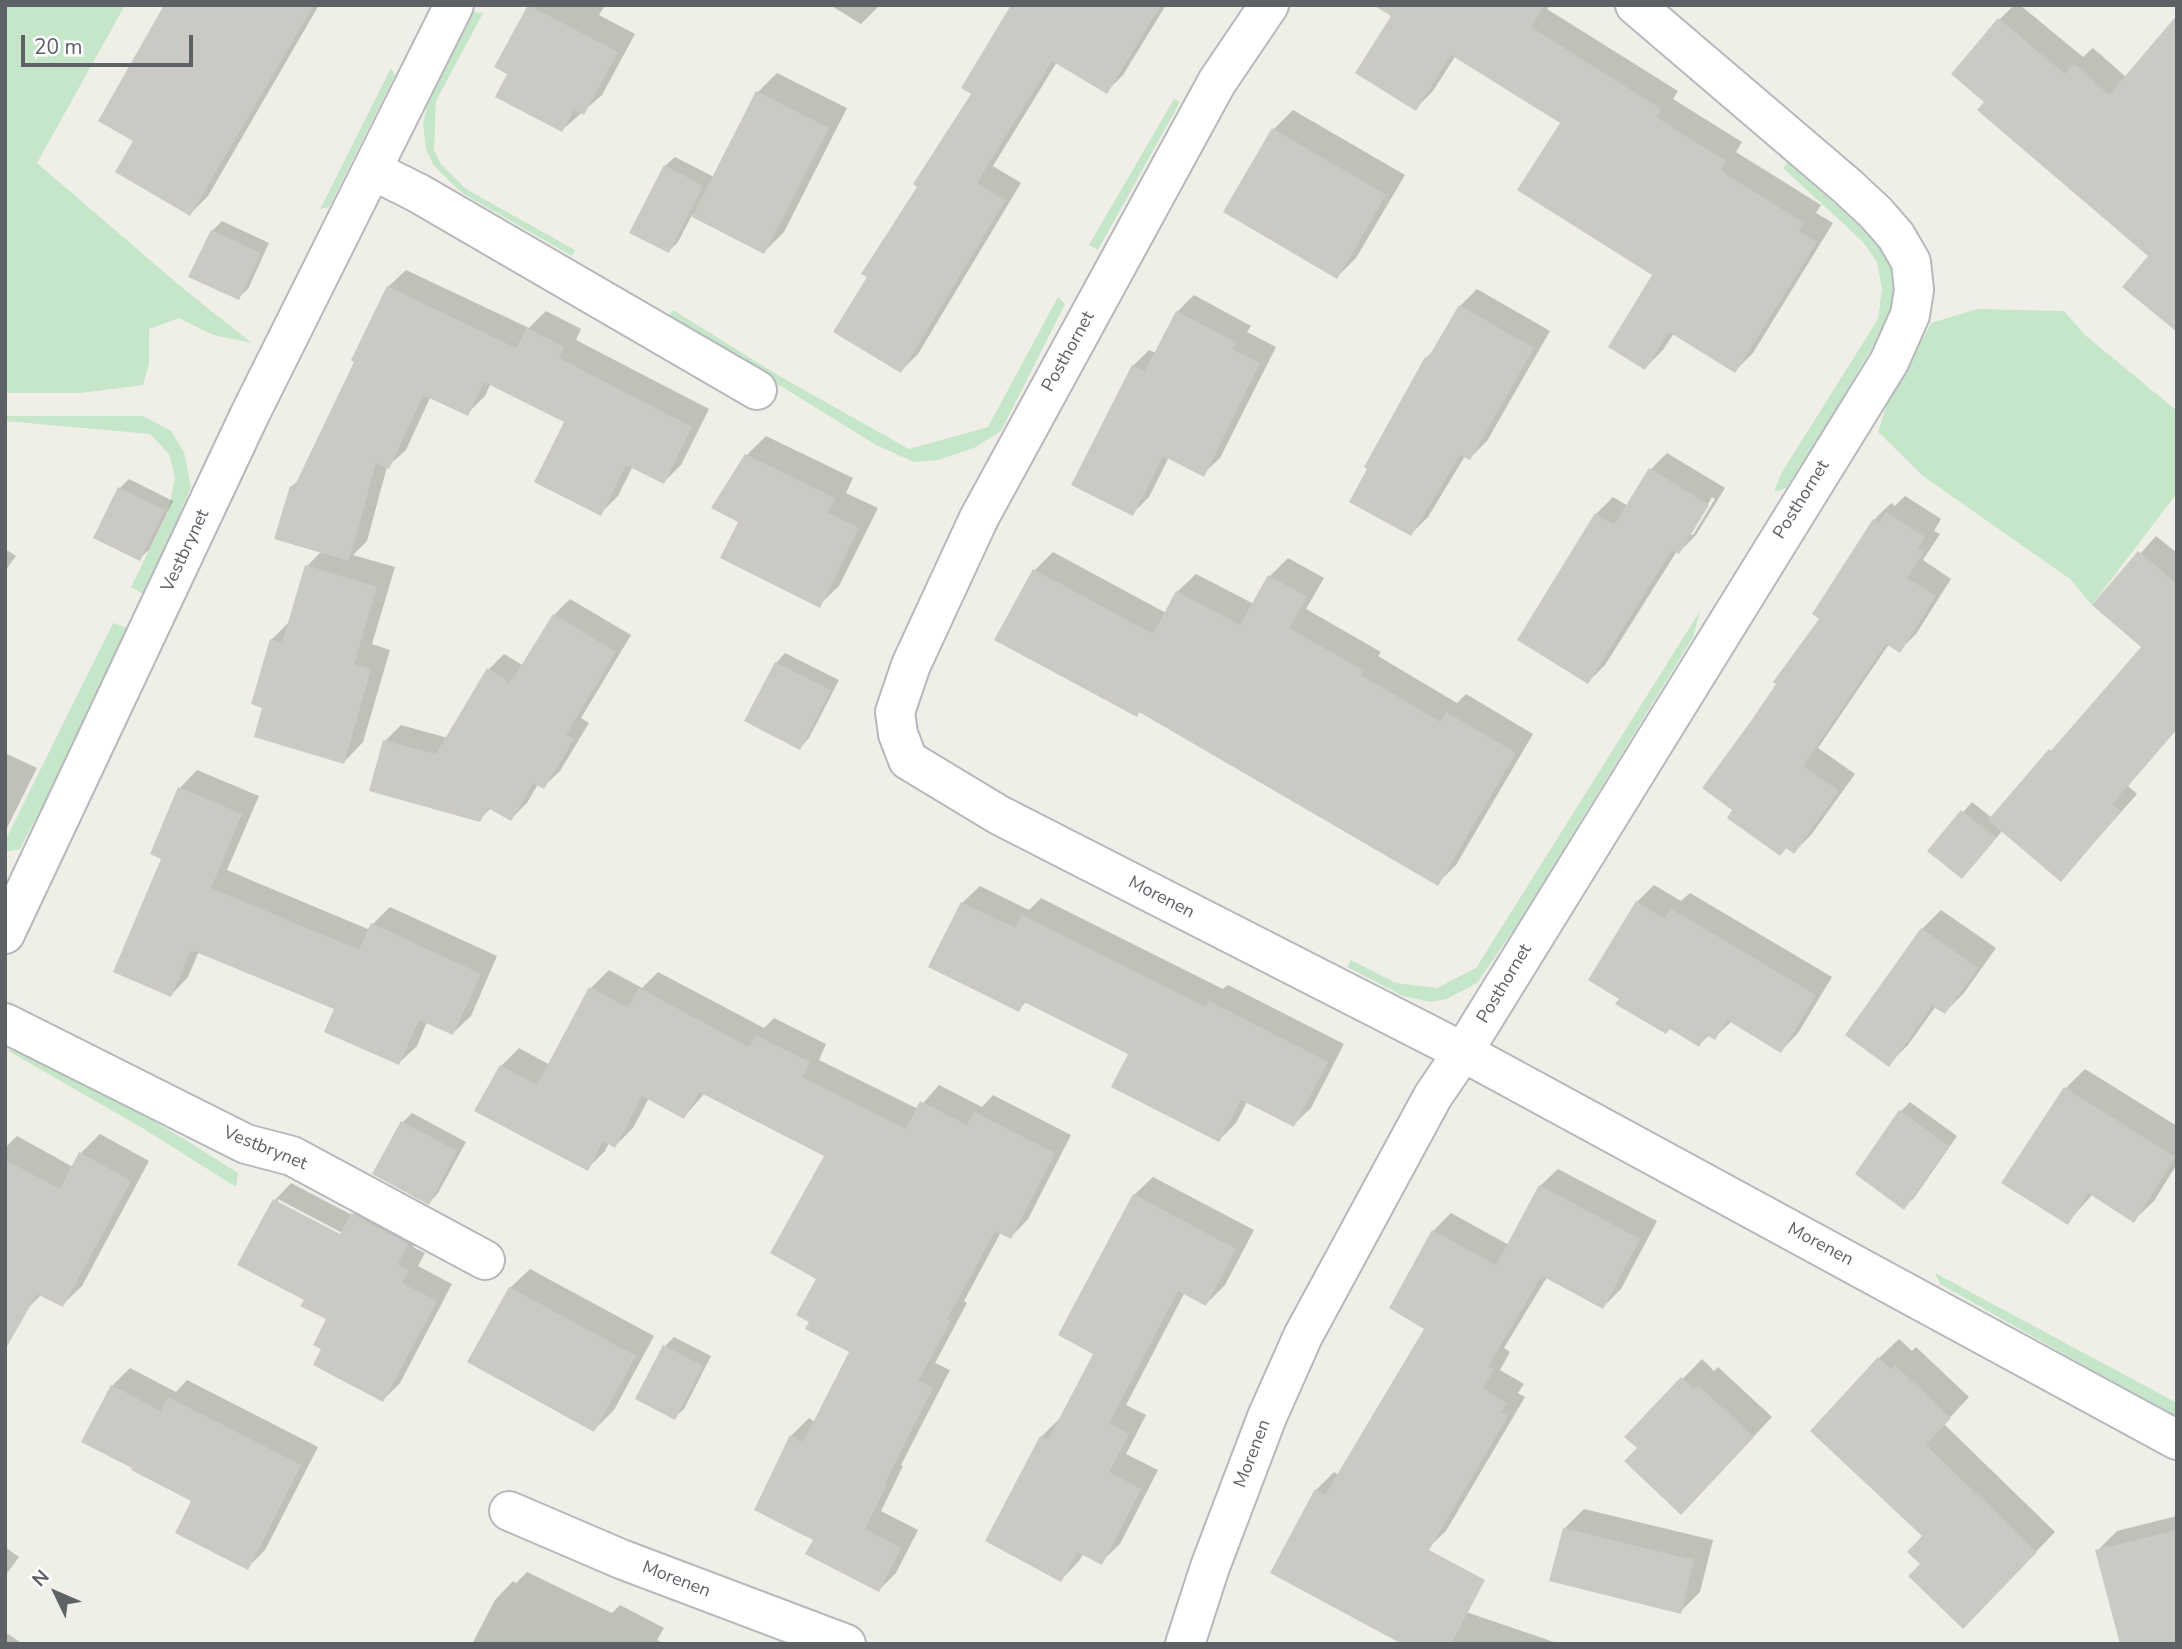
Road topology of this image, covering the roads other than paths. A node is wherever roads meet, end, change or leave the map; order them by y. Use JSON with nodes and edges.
{"nodes":[{"id":1,"x":454,"y":5,"type":"edge"},
{"id":2,"x":1269,"y":5,"type":"edge"},
{"id":3,"x":1635,"y":5,"type":"edge"},
{"id":4,"x":372,"y":170,"type":"junction"},
{"id":5,"x":757,"y":390,"type":"dead end"},
{"id":6,"x":895,"y":712,"type":"joint"},
{"id":7,"x":5,"y":934,"type":"edge"},
{"id":8,"x":5,"y":1023,"type":"edge"},
{"id":9,"x":1463,"y":1052,"type":"junction"},
{"id":10,"x":485,"y":1261,"type":"dead end"},
{"id":11,"x":2177,"y":1440,"type":"edge"},
{"id":12,"x":509,"y":1511,"type":"dead end"},
{"id":13,"x":846,"y":1644,"type":"edge"},
{"id":14,"x":1185,"y":1644,"type":"edge"}],
"edges":[{"from":1,"to":4,"type":"street","name":"Vestbrynet"},
{"from":2,"to":6,"type":"street","name":"Posthornet"},
{"from":3,"to":9,"type":"street","name":"Posthornet"},
{"from":4,"to":5,"type":"street"},
{"from":4,"to":7,"type":"street","name":"Vestbrynet"},
{"from":6,"to":9,"type":"street","name":"Morenen"},
{"from":8,"to":10,"type":"street","name":"Vestbrynet"},
{"from":9,"to":11,"type":"street","name":"Morenen"},
{"from":9,"to":14,"type":"street","name":"Morenen"},
{"from":12,"to":13,"type":"street","name":"Morenen"}]}
